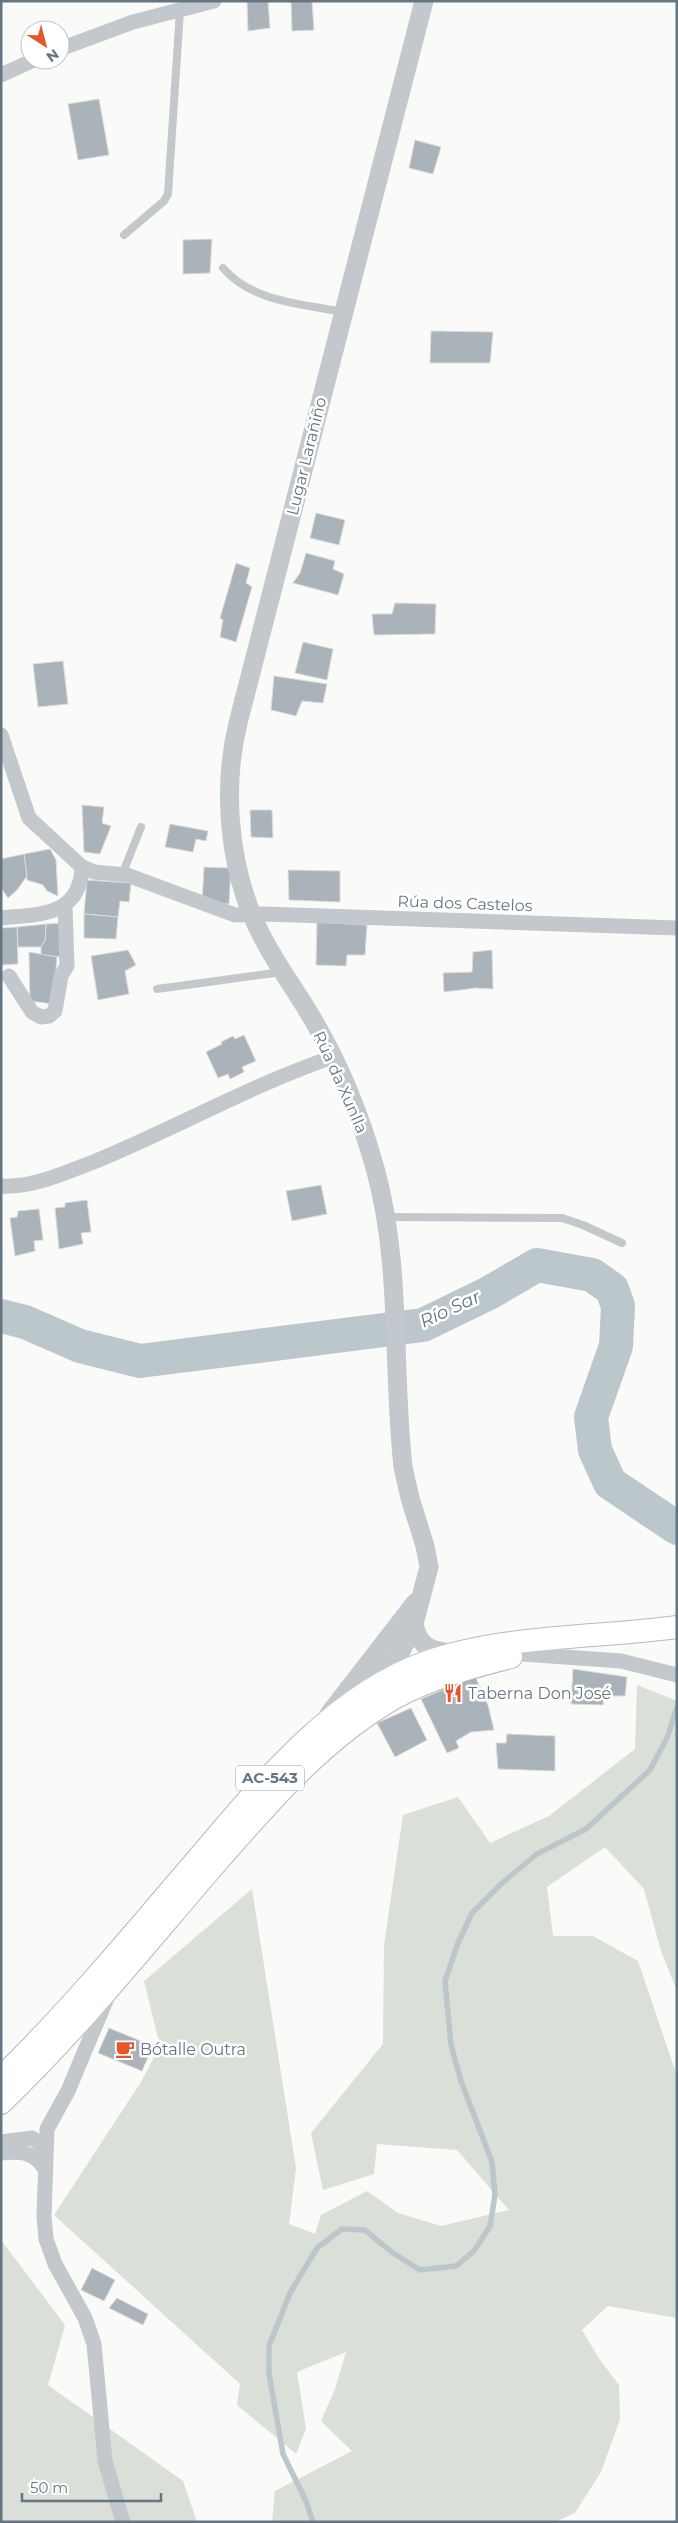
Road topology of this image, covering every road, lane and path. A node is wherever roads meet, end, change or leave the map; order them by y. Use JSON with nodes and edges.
{"nodes":[{"id":1,"x":214,"y":1,"type":"edge"},
{"id":2,"x":424,"y":1,"type":"edge"},
{"id":3,"x":180,"y":10,"type":"junction"},
{"id":4,"x":70,"y":45,"type":"edge"},
{"id":5,"x":20,"y":66,"type":"edge"},
{"id":6,"x":1,"y":74,"type":"edge"},
{"id":7,"x":124,"y":235,"type":"dead end"},
{"id":8,"x":223,"y":268,"type":"dead end"},
{"id":9,"x":344,"y":312,"type":"junction"},
{"id":10,"x":1,"y":735,"type":"edge"},
{"id":11,"x":141,"y":827,"type":"dead end"},
{"id":12,"x":82,"y":867,"type":"junction"},
{"id":13,"x":122,"y":875,"type":"junction"},
{"id":14,"x":65,"y":906,"type":"junction"},
{"id":15,"x":252,"y":914,"type":"junction"},
{"id":16,"x":1,"y":918,"type":"edge"},
{"id":17,"x":677,"y":928,"type":"edge"},
{"id":18,"x":284,"y":972,"type":"junction"},
{"id":19,"x":9,"y":976,"type":"dead end"},
{"id":20,"x":157,"y":988,"type":"dead end"},
{"id":21,"x":333,"y":1058,"type":"junction"},
{"id":22,"x":1,"y":1186,"type":"edge"},
{"id":23,"x":385,"y":1217,"type":"junction"},
{"id":24,"x":622,"y":1243,"type":"dead end"},
{"id":25,"x":421,"y":1596,"type":"junction"},
{"id":26,"x":414,"y":1624,"type":"junction"},
{"id":27,"x":677,"y":1627,"type":"edge"},
{"id":28,"x":630,"y":1633,"type":"junction"},
{"id":29,"x":475,"y":1650,"type":"junction"},
{"id":30,"x":445,"y":1652,"type":"junction"},
{"id":31,"x":512,"y":1657,"type":"junction"},
{"id":32,"x":387,"y":1668,"type":"junction"},
{"id":33,"x":677,"y":1674,"type":"edge"},
{"id":34,"x":312,"y":1737,"type":"junction"},
{"id":35,"x":266,"y":1807,"type":"junction"},
{"id":36,"x":118,"y":1976,"type":"junction"},
{"id":37,"x":1,"y":2078,"type":"edge"},
{"id":38,"x":1,"y":2103,"type":"edge"},
{"id":39,"x":4,"y":2149,"type":"edge"},
{"id":40,"x":43,"y":2155,"type":"junction"},
{"id":41,"x":123,"y":2522,"type":"edge"}],
"edges":[{"from":1,"to":3,"type":"street"},
{"from":2,"to":9,"type":"street","name":"Lugar Larañiño"},
{"from":3,"to":4,"type":"street"},
{"from":3,"to":7,"type":"lane"},
{"from":5,"to":6,"type":"street"},
{"from":8,"to":9,"type":"lane"},
{"from":9,"to":15,"type":"street","name":"Lugar Larañiño"},
{"from":10,"to":12,"type":"street"},
{"from":11,"to":13,"type":"lane"},
{"from":12,"to":13,"type":"street"},
{"from":12,"to":14,"type":"street"},
{"from":13,"to":15,"type":"street"},
{"from":14,"to":16,"type":"street"},
{"from":14,"to":19,"type":"street"},
{"from":15,"to":17,"type":"street","name":"Rúa dos Castelos"},
{"from":15,"to":18,"type":"street","name":"Rúa da Xunlla"},
{"from":18,"to":20,"type":"lane"},
{"from":18,"to":21,"type":"street","name":"Rúa da Xunlla"},
{"from":21,"to":22,"type":"street"},
{"from":21,"to":23,"type":"street","name":"Rúa da Xunlla"},
{"from":23,"to":24,"type":"lane"},
{"from":23,"to":25,"type":"street","name":"Rúa da Xunlla"},
{"from":25,"to":26,"type":"street","name":"Rúa da Xunlla"},
{"from":25,"to":32,"type":"street","name":"Rúa da Xunlla"},
{"from":26,"to":30,"type":"street"},
{"from":26,"to":32,"type":"street","name":"Rúa da Xunlla"},
{"from":27,"to":28,"type":"main road","number":"AC-543"},
{"from":28,"to":29,"type":"main road","number":"AC-543"},
{"from":28,"to":31,"type":"main road","number":"AC-543"},
{"from":29,"to":30,"type":"street"},
{"from":29,"to":32,"type":"main road","number":"AC-543"},
{"from":30,"to":32,"type":"street"},
{"from":31,"to":32,"type":"street"},
{"from":31,"to":33,"type":"street"},
{"from":31,"to":35,"type":"main road","number":"AC-543"},
{"from":32,"to":34,"type":"main road","number":"AC-543"},
{"from":32,"to":34,"type":"street","name":"Rúa da Xunlla"},
{"from":32,"to":35,"type":"street"},
{"from":34,"to":37,"type":"main road","number":"AC-543"},
{"from":35,"to":36,"type":"main road","number":"AC-543"},
{"from":36,"to":38,"type":"main road","number":"AC-543"},
{"from":36,"to":40,"type":"street"},
{"from":39,"to":40,"type":"street"},
{"from":39,"to":40,"type":"street"},
{"from":40,"to":41,"type":"street"}]}
